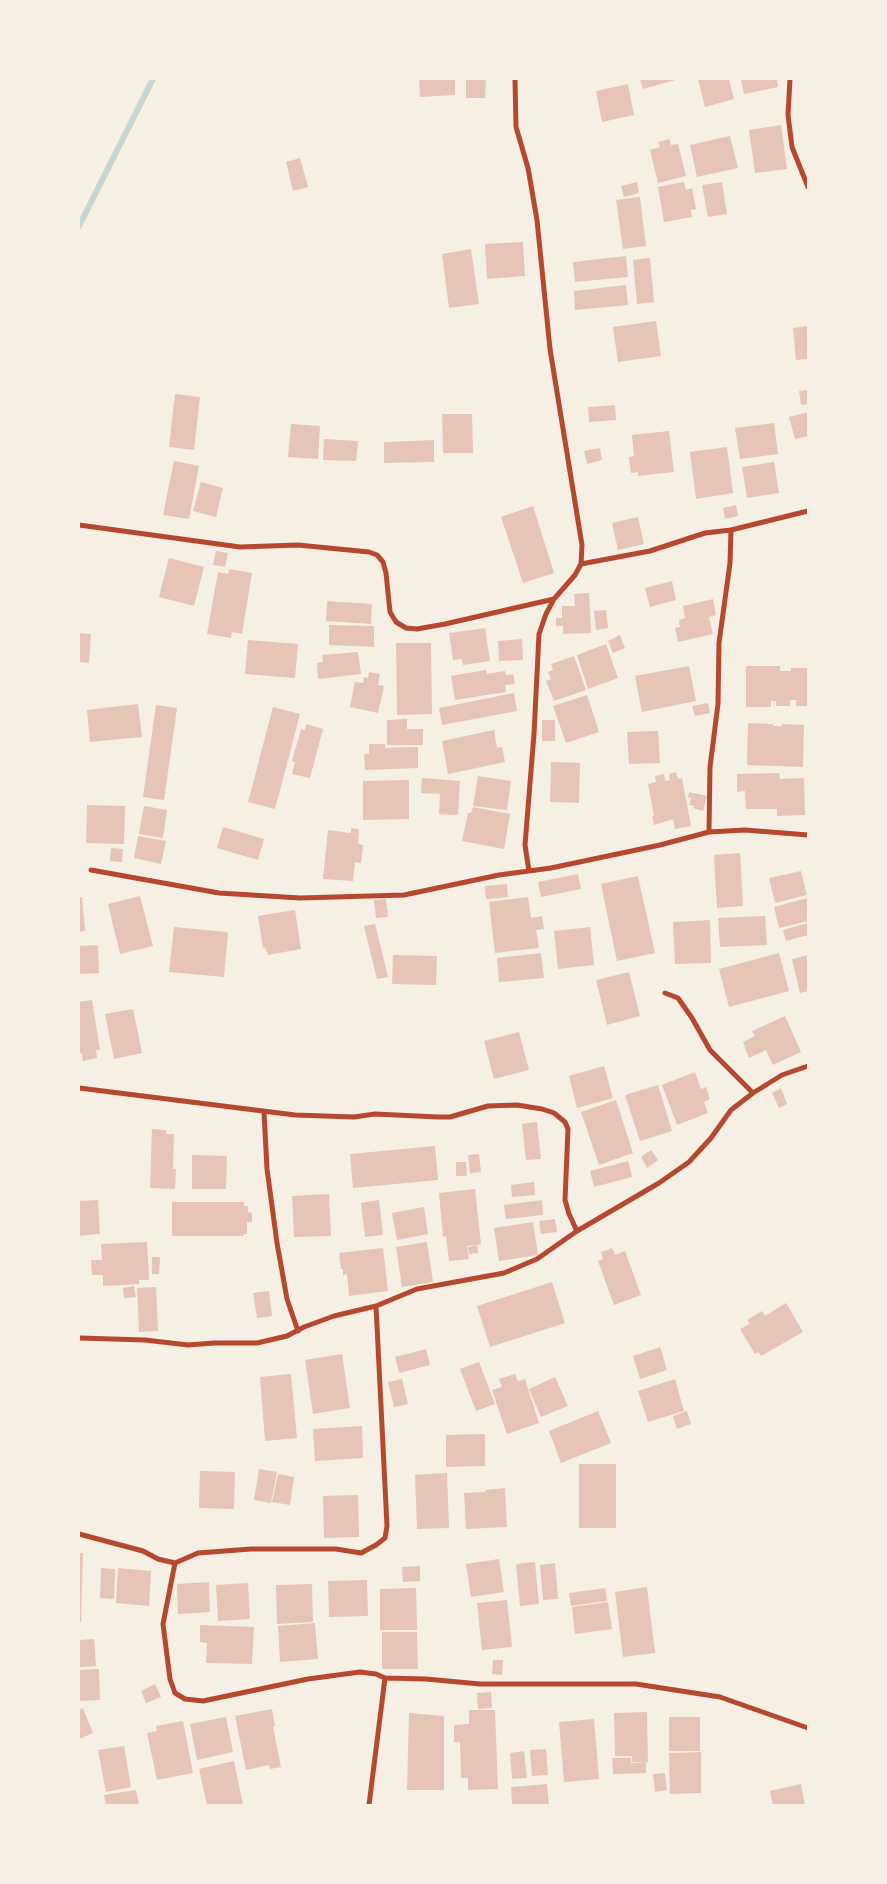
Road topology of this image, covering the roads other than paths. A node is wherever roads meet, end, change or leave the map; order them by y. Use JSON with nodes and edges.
{"nodes":[{"id":1,"x":515,"y":79,"type":"edge"},
{"id":2,"x":790,"y":79,"type":"edge"},
{"id":3,"x":808,"y":187,"type":"edge"},
{"id":4,"x":808,"y":511,"type":"edge"},
{"id":5,"x":79,"y":525,"type":"edge"},
{"id":6,"x":731,"y":530,"type":"junction"},
{"id":7,"x":581,"y":564,"type":"junction"},
{"id":8,"x":554,"y":599,"type":"junction"},
{"id":9,"x":709,"y":832,"type":"junction"},
{"id":10,"x":808,"y":835,"type":"edge"},
{"id":11,"x":92,"y":870,"type":"dead end"},
{"id":12,"x":529,"y":871,"type":"junction"},
{"id":13,"x":665,"y":993,"type":"dead end"},
{"id":14,"x":808,"y":1066,"type":"edge"},
{"id":15,"x":79,"y":1088,"type":"edge"},
{"id":16,"x":753,"y":1093,"type":"junction"},
{"id":17,"x":264,"y":1112,"type":"junction"},
{"id":18,"x":577,"y":1231,"type":"junction"},
{"id":19,"x":376,"y":1306,"type":"junction"},
{"id":20,"x":298,"y":1331,"type":"junction"},
{"id":21,"x":79,"y":1338,"type":"edge"},
{"id":22,"x":79,"y":1534,"type":"edge"},
{"id":23,"x":175,"y":1563,"type":"junction"},
{"id":24,"x":385,"y":1678,"type":"junction"},
{"id":25,"x":808,"y":1728,"type":"edge"},
{"id":26,"x":370,"y":1805,"type":"edge"}],
"edges":[{"from":1,"to":7,"type":"street"},
{"from":2,"to":3,"type":"street"},
{"from":4,"to":6,"type":"street"},
{"from":5,"to":8,"type":"street"},
{"from":6,"to":7,"type":"street"},
{"from":6,"to":9,"type":"street"},
{"from":7,"to":8,"type":"street"},
{"from":8,"to":12,"type":"street"},
{"from":9,"to":10,"type":"street"},
{"from":9,"to":12,"type":"street"},
{"from":11,"to":12,"type":"street"},
{"from":13,"to":16,"type":"street"},
{"from":14,"to":16,"type":"street"},
{"from":15,"to":17,"type":"street"},
{"from":16,"to":18,"type":"street"},
{"from":17,"to":18,"type":"street"},
{"from":17,"to":20,"type":"street"},
{"from":18,"to":19,"type":"street"},
{"from":19,"to":20,"type":"street"},
{"from":19,"to":23,"type":"street"},
{"from":20,"to":21,"type":"street"},
{"from":22,"to":23,"type":"street"},
{"from":23,"to":24,"type":"street"},
{"from":24,"to":25,"type":"street"},
{"from":24,"to":26,"type":"street"}]}
